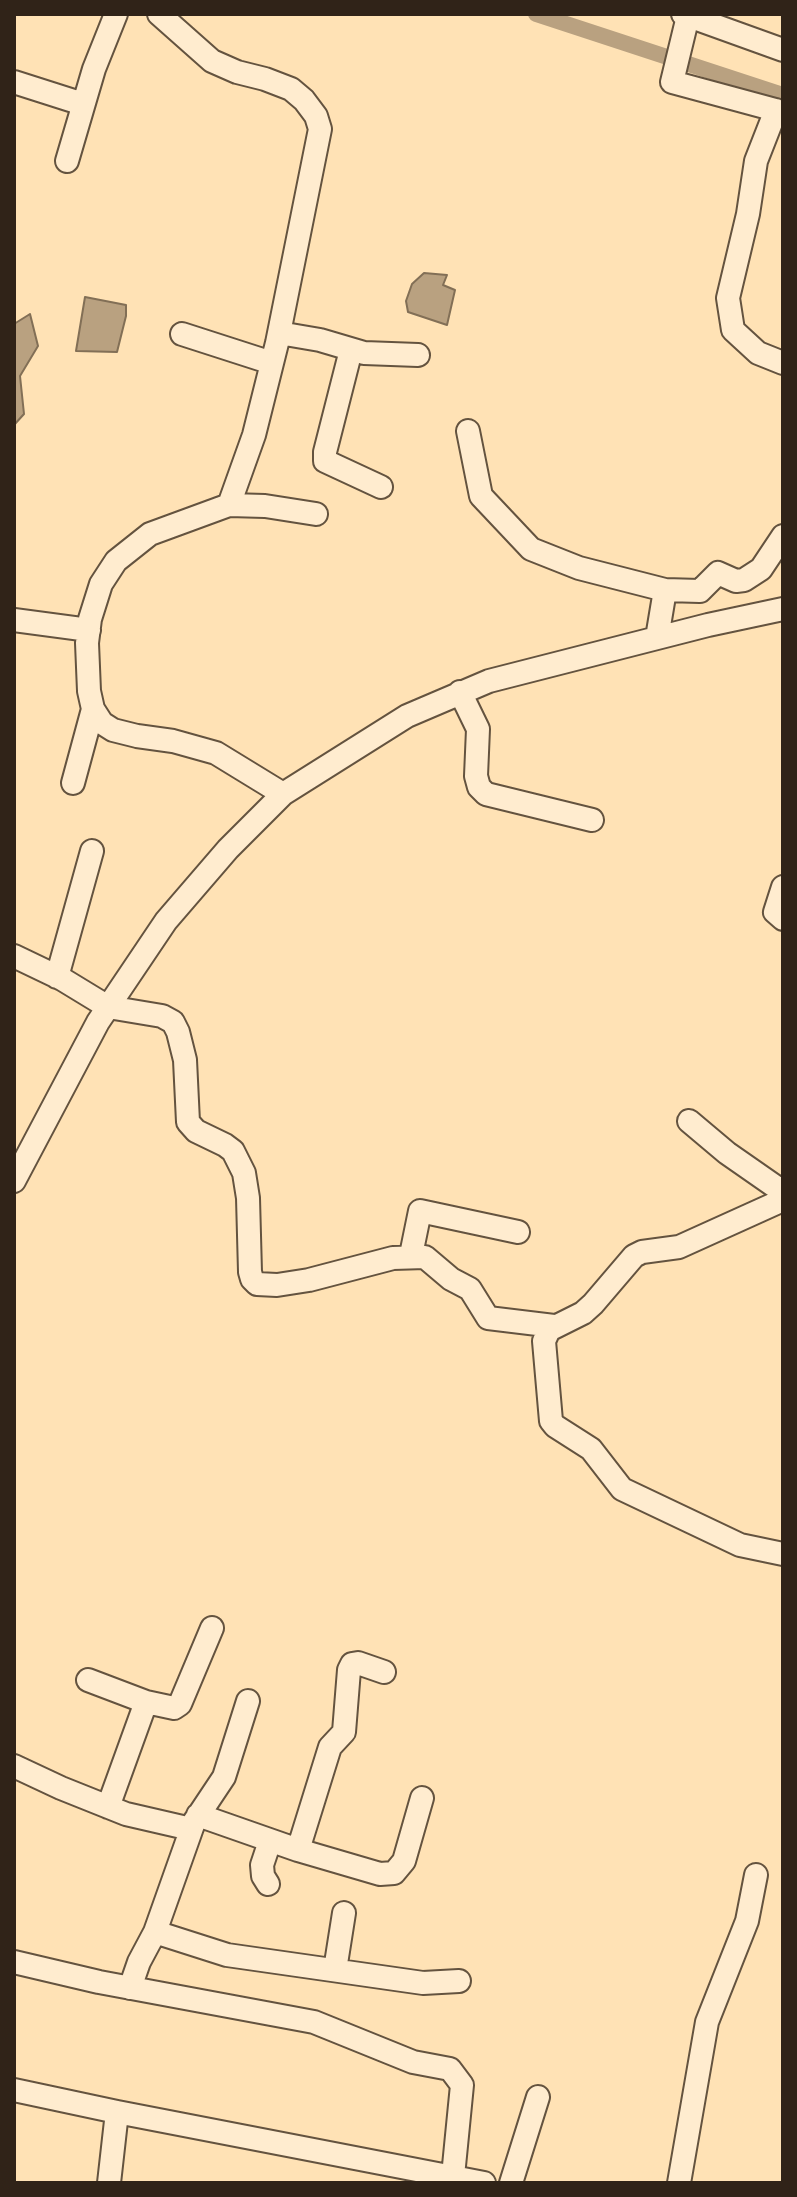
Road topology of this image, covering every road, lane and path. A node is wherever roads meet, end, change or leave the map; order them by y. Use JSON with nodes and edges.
{"nodes":[{"id":1,"x":116,"y":14,"type":"edge"},
{"id":2,"x":159,"y":14,"type":"edge"},
{"id":3,"x":684,"y":21,"type":"edge"},
{"id":4,"x":783,"y":50,"type":"edge"},
{"id":5,"x":14,"y":82,"type":"edge"},
{"id":6,"x":83,"y":104,"type":"junction"},
{"id":7,"x":779,"y":111,"type":"edge"},
{"id":8,"x":67,"y":161,"type":"dead end"},
{"id":9,"x":279,"y":333,"type":"junction"},
{"id":10,"x":182,"y":334,"type":"dead end"},
{"id":11,"x":351,"y":350,"type":"junction"},
{"id":12,"x":418,"y":355,"type":"dead end"},
{"id":13,"x":272,"y":363,"type":"junction"},
{"id":14,"x":783,"y":363,"type":"edge"},
{"id":15,"x":468,"y":431,"type":"dead end"},
{"id":16,"x":381,"y":487,"type":"dead end"},
{"id":17,"x":229,"y":505,"type":"junction"},
{"id":18,"x":316,"y":514,"type":"dead end"},
{"id":19,"x":783,"y":536,"type":"edge"},
{"id":20,"x":665,"y":590,"type":"junction"},
{"id":21,"x":783,"y":609,"type":"edge"},
{"id":22,"x":14,"y":620,"type":"edge"},
{"id":23,"x":89,"y":630,"type":"junction"},
{"id":24,"x":657,"y":638,"type":"junction"},
{"id":25,"x":460,"y":692,"type":"junction"},
{"id":26,"x":93,"y":709,"type":"junction"},
{"id":27,"x":73,"y":783,"type":"dead end"},
{"id":28,"x":283,"y":794,"type":"junction"},
{"id":29,"x":592,"y":820,"type":"dead end"},
{"id":30,"x":92,"y":851,"type":"dead end"},
{"id":31,"x":783,"y":887,"type":"edge"},
{"id":32,"x":783,"y":919,"type":"edge"},
{"id":33,"x":14,"y":956,"type":"edge"},
{"id":34,"x":57,"y":977,"type":"junction"},
{"id":35,"x":108,"y":1007,"type":"junction"},
{"id":36,"x":689,"y":1121,"type":"dead end"},
{"id":37,"x":14,"y":1181,"type":"edge"},
{"id":38,"x":783,"y":1192,"type":"edge"},
{"id":39,"x":783,"y":1200,"type":"edge"},
{"id":40,"x":518,"y":1232,"type":"dead end"},
{"id":41,"x":411,"y":1255,"type":"junction"},
{"id":42,"x":554,"y":1326,"type":"junction"},
{"id":43,"x":783,"y":1554,"type":"edge"},
{"id":44,"x":212,"y":1628,"type":"dead end"},
{"id":45,"x":384,"y":1672,"type":"dead end"},
{"id":46,"x":88,"y":1680,"type":"dead end"},
{"id":47,"x":248,"y":1701,"type":"dead end"},
{"id":48,"x":146,"y":1702,"type":"junction"},
{"id":49,"x":14,"y":1766,"type":"edge"},
{"id":50,"x":422,"y":1798,"type":"dead end"},
{"id":51,"x":108,"y":1807,"type":"junction"},
{"id":52,"x":194,"y":1822,"type":"junction"},
{"id":53,"x":270,"y":1841,"type":"junction"},
{"id":54,"x":298,"y":1850,"type":"junction"},
{"id":55,"x":756,"y":1875,"type":"dead end"},
{"id":56,"x":268,"y":1884,"type":"dead end"},
{"id":57,"x":344,"y":1913,"type":"dead end"},
{"id":58,"x":155,"y":1932,"type":"junction"},
{"id":59,"x":14,"y":1962,"type":"edge"},
{"id":60,"x":335,"y":1970,"type":"junction"},
{"id":61,"x":459,"y":1981,"type":"dead end"},
{"id":62,"x":130,"y":1988,"type":"junction"},
{"id":63,"x":14,"y":2090,"type":"edge"},
{"id":64,"x":538,"y":2097,"type":"dead end"},
{"id":65,"x":117,"y":2112,"type":"junction"},
{"id":66,"x":449,"y":2178,"type":"edge"},
{"id":67,"x":109,"y":2183,"type":"edge"},
{"id":68,"x":484,"y":2183,"type":"edge"},
{"id":69,"x":511,"y":2183,"type":"edge"},
{"id":70,"x":679,"y":2183,"type":"edge"}],
"edges":[{"from":1,"to":6,"type":"street"},
{"from":2,"to":9,"type":"street"},
{"from":3,"to":4,"type":"street"},
{"from":3,"to":7,"type":"street"},
{"from":5,"to":6,"type":"street"},
{"from":6,"to":8,"type":"street"},
{"from":7,"to":14,"type":"street"},
{"from":9,"to":11,"type":"street"},
{"from":9,"to":13,"type":"street"},
{"from":10,"to":13,"type":"street"},
{"from":11,"to":12,"type":"street"},
{"from":11,"to":16,"type":"street"},
{"from":13,"to":17,"type":"street"},
{"from":15,"to":20,"type":"street"},
{"from":17,"to":18,"type":"street"},
{"from":17,"to":23,"type":"street"},
{"from":19,"to":20,"type":"street"},
{"from":20,"to":24,"type":"street"},
{"from":21,"to":24,"type":"street"},
{"from":22,"to":23,"type":"street"},
{"from":23,"to":26,"type":"street"},
{"from":24,"to":25,"type":"street"},
{"from":25,"to":28,"type":"street"},
{"from":25,"to":29,"type":"street"},
{"from":26,"to":27,"type":"street"},
{"from":26,"to":28,"type":"street"},
{"from":28,"to":35,"type":"street"},
{"from":30,"to":34,"type":"street"},
{"from":31,"to":32,"type":"street"},
{"from":33,"to":34,"type":"street"},
{"from":34,"to":35,"type":"street"},
{"from":35,"to":37,"type":"street"},
{"from":35,"to":41,"type":"street"},
{"from":36,"to":38,"type":"street"},
{"from":39,"to":42,"type":"street"},
{"from":40,"to":41,"type":"street"},
{"from":41,"to":42,"type":"street"},
{"from":42,"to":43,"type":"street"},
{"from":44,"to":48,"type":"street"},
{"from":45,"to":54,"type":"street"},
{"from":46,"to":48,"type":"street"},
{"from":47,"to":52,"type":"street"},
{"from":48,"to":51,"type":"street"},
{"from":49,"to":51,"type":"street"},
{"from":50,"to":54,"type":"street"},
{"from":51,"to":52,"type":"street"},
{"from":52,"to":53,"type":"street"},
{"from":52,"to":58,"type":"street"},
{"from":53,"to":54,"type":"street"},
{"from":53,"to":56,"type":"street"},
{"from":55,"to":70,"type":"street"},
{"from":57,"to":60,"type":"street"},
{"from":58,"to":60,"type":"street"},
{"from":58,"to":62,"type":"street"},
{"from":59,"to":62,"type":"street"},
{"from":60,"to":61,"type":"street"},
{"from":62,"to":66,"type":"street"},
{"from":63,"to":65,"type":"street"},
{"from":64,"to":69,"type":"street"},
{"from":65,"to":66,"type":"street"},
{"from":65,"to":67,"type":"street"},
{"from":66,"to":68,"type":"street"}]}
